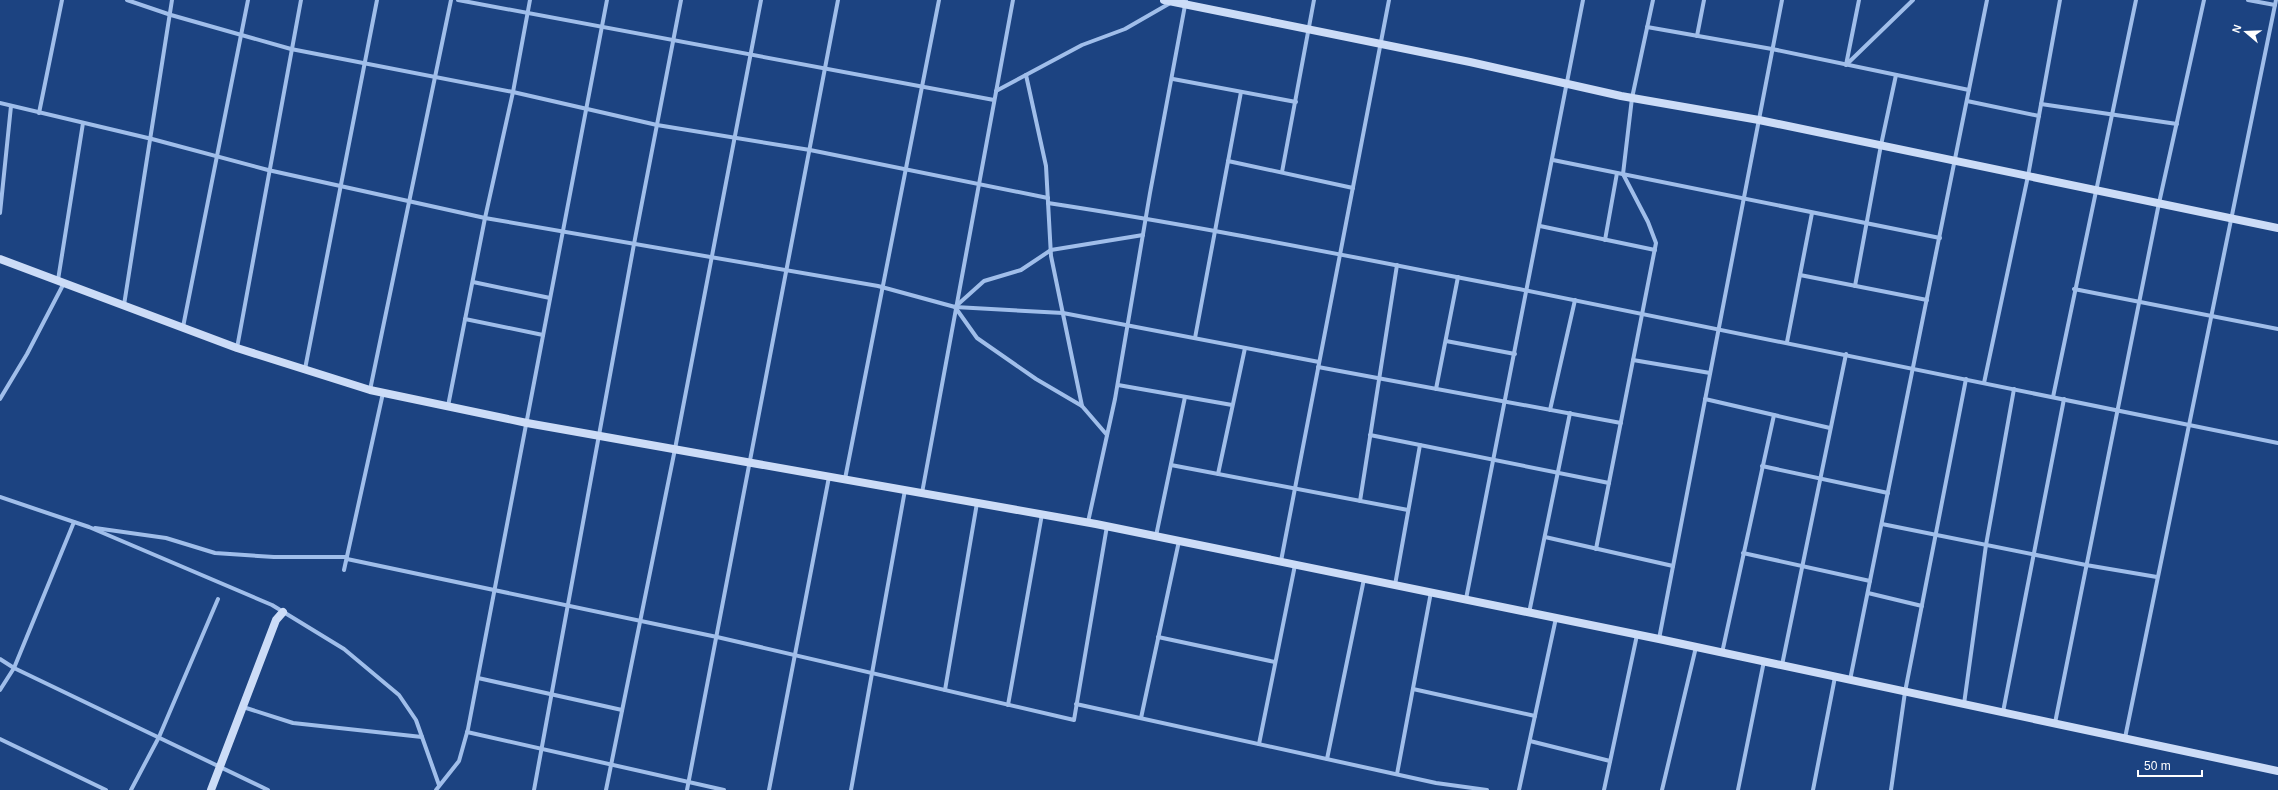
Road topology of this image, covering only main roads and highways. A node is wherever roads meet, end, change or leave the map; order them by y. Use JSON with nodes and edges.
{"nodes":[{"id":1,"x":1168,"y":1,"type":"edge"},
{"id":2,"x":1186,"y":2,"type":"edge"},
{"id":3,"x":2278,"y":228,"type":"edge"},
{"id":4,"x":0,"y":259,"type":"edge"},
{"id":5,"x":283,"y":612,"type":"road end"},
{"id":6,"x":2278,"y":771,"type":"edge"},
{"id":7,"x":211,"y":790,"type":"edge"}],
"edges":[{"from":1,"to":2,"type":"main road"},
{"from":2,"to":3,"type":"main road"},
{"from":4,"to":6,"type":"main road"},
{"from":5,"to":7,"type":"main road"}]}
